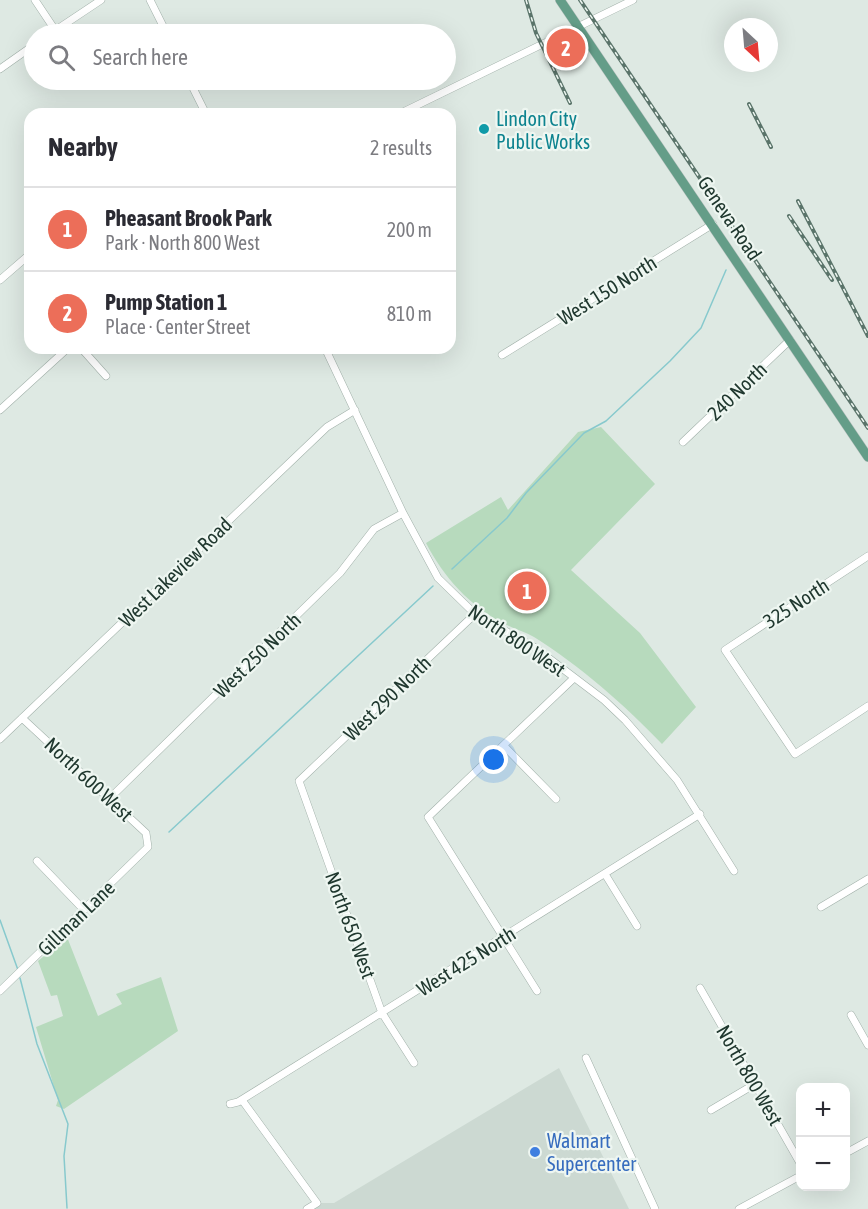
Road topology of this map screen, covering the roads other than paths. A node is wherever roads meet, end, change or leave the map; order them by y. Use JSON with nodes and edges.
{"nodes":[{"id":1,"x":35,"y":0,"type":"edge"},
{"id":2,"x":101,"y":0,"type":"edge"},
{"id":3,"x":150,"y":0,"type":"edge"},
{"id":4,"x":560,"y":0,"type":"edge"},
{"id":5,"x":633,"y":0,"type":"edge"},
{"id":6,"x":48,"y":24,"type":"edge"},
{"id":7,"x":64,"y":24,"type":"edge"},
{"id":8,"x":162,"y":24,"type":"edge"},
{"id":9,"x":579,"y":27,"type":"junction"},
{"id":10,"x":24,"y":52,"type":"edge"},
{"id":11,"x":0,"y":69,"type":"edge"},
{"id":12,"x":456,"y":86,"type":"edge"},
{"id":13,"x":194,"y":90,"type":"edge"},
{"id":14,"x":449,"y":90,"type":"edge"},
{"id":15,"x":203,"y":108,"type":"edge"},
{"id":16,"x":411,"y":108,"type":"edge"},
{"id":17,"x":713,"y":224,"type":"junction"},
{"id":18,"x":24,"y":259,"type":"edge"},
{"id":19,"x":0,"y":280,"type":"edge"},
{"id":20,"x":790,"y":340,"type":"junction"},
{"id":21,"x":61,"y":354,"type":"edge"},
{"id":22,"x":86,"y":354,"type":"edge"},
{"id":23,"x":328,"y":354,"type":"edge"},
{"id":24,"x":502,"y":355,"type":"dead end"},
{"id":25,"x":106,"y":376,"type":"dead end"},
{"id":26,"x":0,"y":410,"type":"edge"},
{"id":27,"x":355,"y":410,"type":"junction"},
{"id":28,"x":683,"y":442,"type":"dead end"},
{"id":29,"x":868,"y":457,"type":"edge"},
{"id":30,"x":403,"y":513,"type":"junction"},
{"id":31,"x":868,"y":556,"type":"edge"},
{"id":32,"x":475,"y":614,"type":"junction"},
{"id":33,"x":574,"y":678,"type":"junction"},
{"id":34,"x":868,"y":706,"type":"edge"},
{"id":35,"x":22,"y":718,"type":"junction"},
{"id":36,"x":0,"y":740,"type":"edge"},
{"id":37,"x":504,"y":746,"type":"junction"},
{"id":38,"x":299,"y":782,"type":"joint"},
{"id":39,"x":110,"y":798,"type":"junction"},
{"id":40,"x":556,"y":799,"type":"dead end"},
{"id":41,"x":700,"y":814,"type":"junction"},
{"id":42,"x":149,"y":843,"type":"joint"},
{"id":43,"x":37,"y":861,"type":"dead end"},
{"id":44,"x":734,"y":871,"type":"dead end"},
{"id":45,"x":605,"y":874,"type":"junction"},
{"id":46,"x":868,"y":879,"type":"edge"},
{"id":47,"x":821,"y":907,"type":"dead end"},
{"id":48,"x":84,"y":910,"type":"junction"},
{"id":49,"x":637,"y":926,"type":"dead end"},
{"id":50,"x":503,"y":937,"type":"junction"},
{"id":51,"x":700,"y":988,"type":"dead end"},
{"id":52,"x":0,"y":990,"type":"edge"},
{"id":53,"x":537,"y":991,"type":"dead end"},
{"id":54,"x":382,"y":1013,"type":"junction"},
{"id":55,"x":851,"y":1016,"type":"dead end"},
{"id":56,"x":868,"y":1045,"type":"edge"},
{"id":57,"x":586,"y":1058,"type":"dead end"},
{"id":58,"x":414,"y":1063,"type":"dead end"},
{"id":59,"x":756,"y":1084,"type":"junction"},
{"id":60,"x":242,"y":1100,"type":"junction"},
{"id":61,"x":230,"y":1104,"type":"dead end"},
{"id":62,"x":711,"y":1110,"type":"dead end"},
{"id":63,"x":868,"y":1141,"type":"edge"},
{"id":64,"x":850,"y":1151,"type":"edge"},
{"id":65,"x":796,"y":1154,"type":"edge"},
{"id":66,"x":796,"y":1179,"type":"edge"},
{"id":67,"x":307,"y":1209,"type":"edge"},
{"id":68,"x":655,"y":1209,"type":"edge"},
{"id":69,"x":739,"y":1209,"type":"edge"}],
"edges":[{"from":1,"to":6,"type":"street"},
{"from":2,"to":7,"type":"street"},
{"from":3,"to":8,"type":"street"},
{"from":4,"to":9,"type":"main road","name":"Geneva Road"},
{"from":5,"to":9,"type":"street"},
{"from":9,"to":12,"type":"street"},
{"from":9,"to":17,"type":"main road","name":"Geneva Road"},
{"from":10,"to":11,"type":"street"},
{"from":13,"to":15,"type":"street"},
{"from":14,"to":16,"type":"street"},
{"from":17,"to":20,"type":"main road","name":"Geneva Road"},
{"from":17,"to":24,"type":"street","name":"West 150 North"},
{"from":18,"to":19,"type":"street"},
{"from":20,"to":28,"type":"street","name":"240 North"},
{"from":20,"to":29,"type":"main road","name":"Geneva Road"},
{"from":21,"to":26,"type":"street"},
{"from":22,"to":25,"type":"street"},
{"from":23,"to":27,"type":"street","name":"North 800 West"},
{"from":27,"to":30,"type":"street","name":"North 800 West"},
{"from":27,"to":35,"type":"street","name":"West Lakeview Road"},
{"from":30,"to":32,"type":"street","name":"North 800 West"},
{"from":30,"to":39,"type":"street","name":"West 250 North"},
{"from":31,"to":34,"type":"street","name":"325 North"},
{"from":32,"to":33,"type":"street","name":"North 800 West"},
{"from":32,"to":38,"type":"street","name":"West 290 North"},
{"from":33,"to":37,"type":"street"},
{"from":33,"to":41,"type":"street","name":"North 800 West"},
{"from":35,"to":36,"type":"street","name":"West Lakeview Road"},
{"from":35,"to":39,"type":"street","name":"North 600 West"},
{"from":37,"to":40,"type":"street"},
{"from":37,"to":50,"type":"street"},
{"from":38,"to":54,"type":"street","name":"North 650 West"},
{"from":39,"to":42,"type":"street","name":"North 600 West"},
{"from":41,"to":44,"type":"street","name":"North 800 West"},
{"from":41,"to":45,"type":"street","name":"West 425 North"},
{"from":42,"to":48,"type":"street","name":"Gillman Lane"},
{"from":43,"to":48,"type":"street"},
{"from":45,"to":49,"type":"street"},
{"from":45,"to":50,"type":"street","name":"West 425 North"},
{"from":46,"to":47,"type":"street"},
{"from":48,"to":52,"type":"street","name":"Gillman Lane"},
{"from":50,"to":53,"type":"street"},
{"from":50,"to":54,"type":"street","name":"West 425 North"},
{"from":51,"to":59,"type":"street","name":"North 800 West"},
{"from":54,"to":58,"type":"street","name":"North 650 West"},
{"from":54,"to":60,"type":"street","name":"West 425 North"},
{"from":55,"to":56,"type":"street"},
{"from":57,"to":68,"type":"street"},
{"from":59,"to":62,"type":"street"},
{"from":59,"to":65,"type":"street","name":"North 800 West"},
{"from":60,"to":61,"type":"street","name":"West 425 North"},
{"from":60,"to":67,"type":"street"},
{"from":63,"to":64,"type":"street"},
{"from":66,"to":69,"type":"street"}]}
